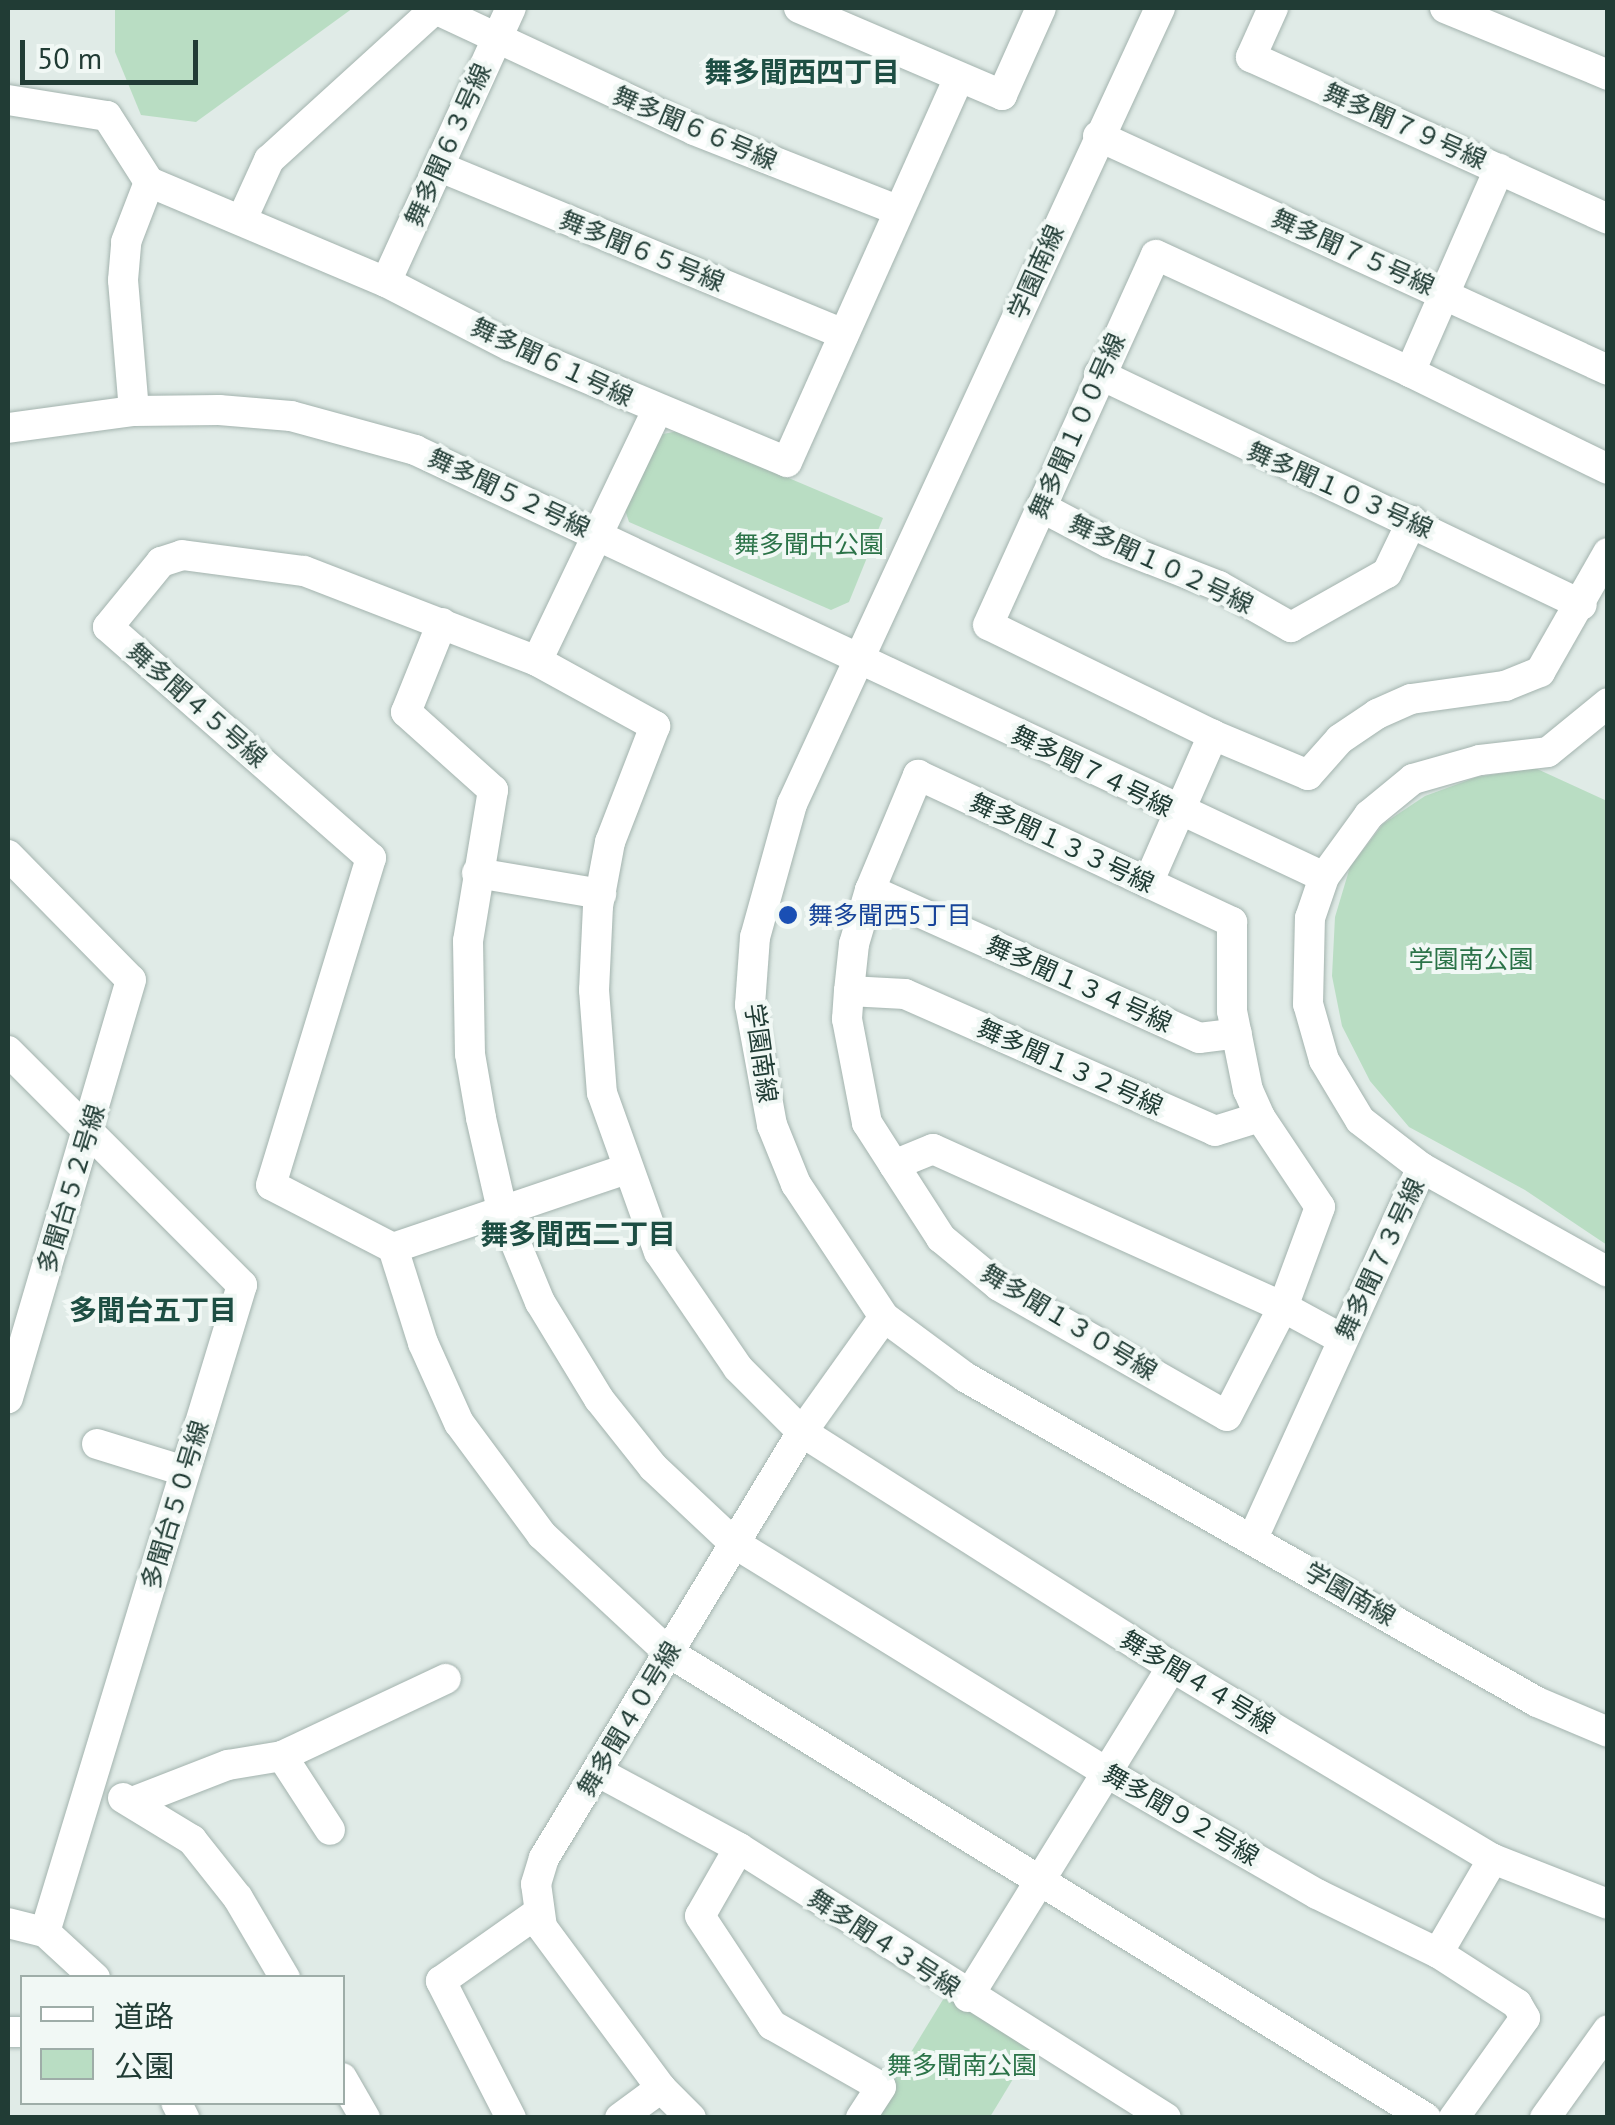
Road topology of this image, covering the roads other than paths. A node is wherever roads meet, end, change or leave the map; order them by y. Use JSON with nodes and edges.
{"nodes":[{"id":1,"x":511,"y":8,"type":"edge"},
{"id":2,"x":799,"y":8,"type":"edge"},
{"id":3,"x":1041,"y":8,"type":"edge"},
{"id":4,"x":1160,"y":8,"type":"edge"},
{"id":5,"x":1272,"y":8,"type":"edge"},
{"id":6,"x":1445,"y":8,"type":"edge"},
{"id":7,"x":494,"y":40,"type":"junction"},
{"id":8,"x":1608,"y":74,"type":"edge"},
{"id":9,"x":959,"y":78,"type":"junction"},
{"id":10,"x":8,"y":100,"type":"edge"},
{"id":11,"x":1098,"y":136,"type":"junction"},
{"id":12,"x":440,"y":168,"type":"junction"},
{"id":13,"x":1499,"y":169,"type":"junction"},
{"id":14,"x":149,"y":182,"type":"junction"},
{"id":15,"x":898,"y":210,"type":"junction"},
{"id":16,"x":242,"y":219,"type":"junction"},
{"id":17,"x":1608,"y":219,"type":"edge"},
{"id":18,"x":386,"y":282,"type":"junction"},
{"id":19,"x":1444,"y":293,"type":"junction"},
{"id":20,"x":844,"y":334,"type":"junction"},
{"id":21,"x":1608,"y":370,"type":"edge"},
{"id":22,"x":1410,"y":372,"type":"junction"},
{"id":23,"x":1098,"y":374,"type":"junction"},
{"id":24,"x":657,"y":410,"type":"junction"},
{"id":25,"x":134,"y":411,"type":"junction"},
{"id":26,"x":8,"y":428,"type":"edge"},
{"id":27,"x":1608,"y":469,"type":"edge"},
{"id":28,"x":1040,"y":507,"type":"junction"},
{"id":29,"x":1412,"y":521,"type":"junction"},
{"id":30,"x":598,"y":534,"type":"junction"},
{"id":31,"x":1608,"y":552,"type":"edge"},
{"id":32,"x":1582,"y":606,"type":"junction"},
{"id":33,"x":442,"y":623,"type":"junction"},
{"id":34,"x":862,"y":660,"type":"junction"},
{"id":35,"x":538,"y":662,"type":"junction"},
{"id":36,"x":1608,"y":703,"type":"edge"},
{"id":37,"x":1213,"y":735,"type":"junction"},
{"id":38,"x":1178,"y":813,"type":"junction"},
{"id":39,"x":8,"y":855,"type":"edge"},
{"id":40,"x":477,"y":874,"type":"junction"},
{"id":41,"x":1324,"y":877,"type":"junction"},
{"id":42,"x":1148,"y":883,"type":"junction"},
{"id":43,"x":870,"y":890,"type":"junction"},
{"id":44,"x":601,"y":894,"type":"junction"},
{"id":45,"x":849,"y":991,"type":"junction"},
{"id":46,"x":1237,"y":1033,"type":"junction"},
{"id":47,"x":8,"y":1051,"type":"edge"},
{"id":48,"x":1260,"y":1117,"type":"junction"},
{"id":49,"x":89,"y":1131,"type":"junction"},
{"id":50,"x":894,"y":1165,"type":"junction"},
{"id":51,"x":1422,"y":1168,"type":"junction"},
{"id":52,"x":624,"y":1170,"type":"junction"},
{"id":53,"x":502,"y":1210,"type":"junction"},
{"id":54,"x":393,"y":1248,"type":"junction"},
{"id":55,"x":1608,"y":1272,"type":"edge"},
{"id":56,"x":1282,"y":1307,"type":"junction"},
{"id":57,"x":884,"y":1317,"type":"junction"},
{"id":58,"x":1342,"y":1339,"type":"junction"},
{"id":59,"x":10,"y":1411,"type":"edge"},
{"id":60,"x":802,"y":1432,"type":"junction"},
{"id":61,"x":97,"y":1444,"type":"dead end"},
{"id":62,"x":184,"y":1471,"type":"junction"},
{"id":63,"x":1253,"y":1538,"type":"junction"},
{"id":64,"x":734,"y":1542,"type":"junction"},
{"id":65,"x":668,"y":1652,"type":"junction"},
{"id":66,"x":1172,"y":1667,"type":"junction"},
{"id":67,"x":446,"y":1679,"type":"dead end"},
{"id":68,"x":1608,"y":1732,"type":"edge"},
{"id":69,"x":282,"y":1756,"type":"junction"},
{"id":70,"x":600,"y":1772,"type":"junction"},
{"id":71,"x":1109,"y":1774,"type":"junction"},
{"id":72,"x":92,"y":1789,"type":"junction"},
{"id":73,"x":135,"y":1801,"type":"junction"},
{"id":74,"x":330,"y":1830,"type":"dead end"},
{"id":75,"x":739,"y":1848,"type":"junction"},
{"id":76,"x":1493,"y":1859,"type":"junction"},
{"id":77,"x":1036,"y":1882,"type":"junction"},
{"id":78,"x":1608,"y":1904,"type":"edge"},
{"id":79,"x":536,"y":1914,"type":"junction"},
{"id":80,"x":8,"y":1923,"type":"edge"},
{"id":81,"x":45,"y":1932,"type":"junction"},
{"id":82,"x":1438,"y":1953,"type":"junction"},
{"id":83,"x":92,"y":1975,"type":"edge"},
{"id":84,"x":282,"y":1975,"type":"edge"},
{"id":85,"x":968,"y":1997,"type":"junction"},
{"id":86,"x":1608,"y":2030,"type":"edge"},
{"id":87,"x":345,"y":2083,"type":"edge"},
{"id":88,"x":661,"y":2088,"type":"junction"},
{"id":89,"x":366,"y":2118,"type":"edge"},
{"id":90,"x":511,"y":2118,"type":"edge"},
{"id":91,"x":620,"y":2118,"type":"edge"},
{"id":92,"x":691,"y":2118,"type":"edge"},
{"id":93,"x":861,"y":2118,"type":"edge"},
{"id":94,"x":1166,"y":2118,"type":"edge"},
{"id":95,"x":1426,"y":2118,"type":"edge"},
{"id":96,"x":1454,"y":2118,"type":"edge"},
{"id":97,"x":1546,"y":2118,"type":"edge"}],
"edges":[{"from":1,"to":7,"type":"street","name":"舞多聞６３号線"},
{"from":2,"to":9,"type":"street"},
{"from":3,"to":9,"type":"street"},
{"from":4,"to":11,"type":"street","name":"学園南線"},
{"from":5,"to":13,"type":"street","name":"舞多聞７９号線"},
{"from":6,"to":8,"type":"street"},
{"from":7,"to":12,"type":"street","name":"舞多聞６３号線"},
{"from":7,"to":15,"type":"street","name":"舞多聞６６号線"},
{"from":7,"to":16,"type":"street","name":"舞多聞６６号線"},
{"from":9,"to":15,"type":"street","name":"舞多聞６１号線"},
{"from":10,"to":14,"type":"street"},
{"from":11,"to":19,"type":"street","name":"舞多聞７５号線"},
{"from":11,"to":34,"type":"street","name":"学園南線"},
{"from":12,"to":18,"type":"street","name":"舞多聞６３号線"},
{"from":12,"to":20,"type":"street","name":"舞多聞６５号線"},
{"from":13,"to":17,"type":"street","name":"舞多聞７９号線"},
{"from":13,"to":19,"type":"street"},
{"from":14,"to":16,"type":"street","name":"舞多聞６１号線"},
{"from":14,"to":25,"type":"street"},
{"from":15,"to":20,"type":"street","name":"舞多聞６１号線"},
{"from":16,"to":18,"type":"street","name":"舞多聞６１号線"},
{"from":18,"to":24,"type":"street","name":"舞多聞６１号線"},
{"from":19,"to":21,"type":"street","name":"舞多聞７５号線"},
{"from":19,"to":22,"type":"street"},
{"from":20,"to":24,"type":"street","name":"舞多聞６１号線"},
{"from":22,"to":23,"type":"street","name":"舞多聞１００号線"},
{"from":22,"to":27,"type":"street"},
{"from":23,"to":28,"type":"street","name":"舞多聞１００号線"},
{"from":23,"to":29,"type":"street","name":"舞多聞１０３号線"},
{"from":24,"to":30,"type":"street"},
{"from":25,"to":26,"type":"street","name":"舞多聞５２号線"},
{"from":25,"to":30,"type":"street","name":"舞多聞５２号線"},
{"from":28,"to":29,"type":"street","name":"舞多聞１０２号線"},
{"from":28,"to":37,"type":"street","name":"舞多聞１００号線"},
{"from":29,"to":32,"type":"street","name":"舞多聞１０３号線"},
{"from":30,"to":34,"type":"street","name":"舞多聞５２号線"},
{"from":30,"to":35,"type":"street"},
{"from":31,"to":32,"type":"street"},
{"from":32,"to":37,"type":"street"},
{"from":33,"to":35,"type":"street","name":"舞多聞４５号線"},
{"from":33,"to":40,"type":"street","name":"舞多聞９２号線"},
{"from":33,"to":54,"type":"street","name":"舞多聞４５号線"},
{"from":34,"to":38,"type":"street","name":"舞多聞７４号線"},
{"from":34,"to":57,"type":"street","name":"学園南線"},
{"from":35,"to":44,"type":"street","name":"舞多聞４５号線"},
{"from":36,"to":41,"type":"street","name":"舞多聞７３号線"},
{"from":37,"to":38,"type":"street"},
{"from":38,"to":41,"type":"street","name":"舞多聞７４号線"},
{"from":38,"to":42,"type":"street"},
{"from":39,"to":49,"type":"street","name":"多聞台５２号線"},
{"from":40,"to":44,"type":"street"},
{"from":40,"to":53,"type":"street","name":"舞多聞９２号線"},
{"from":41,"to":51,"type":"street","name":"舞多聞７３号線"},
{"from":42,"to":43,"type":"street","name":"舞多聞１３３号線"},
{"from":42,"to":46,"type":"street","name":"舞多聞１３３号線"},
{"from":43,"to":45,"type":"street","name":"舞多聞１３３号線"},
{"from":43,"to":46,"type":"street","name":"舞多聞１３４号線"},
{"from":44,"to":52,"type":"street","name":"舞多聞４５号線"},
{"from":45,"to":48,"type":"street","name":"舞多聞１３２号線"},
{"from":45,"to":50,"type":"street"},
{"from":46,"to":48,"type":"street","name":"舞多聞１３３号線"},
{"from":47,"to":49,"type":"street"},
{"from":48,"to":56,"type":"street"},
{"from":49,"to":59,"type":"street","name":"多聞台５２号線"},
{"from":49,"to":62,"type":"street","name":"多聞台５０号線"},
{"from":50,"to":56,"type":"street"},
{"from":50,"to":56,"type":"street","name":"舞多聞１３０号線"},
{"from":51,"to":55,"type":"street"},
{"from":51,"to":58,"type":"street","name":"舞多聞７３号線"},
{"from":52,"to":53,"type":"street"},
{"from":52,"to":60,"type":"street","name":"舞多聞４５号線"},
{"from":53,"to":54,"type":"street"},
{"from":53,"to":64,"type":"street","name":"舞多聞９２号線"},
{"from":54,"to":65,"type":"street"},
{"from":56,"to":58,"type":"street"},
{"from":57,"to":60,"type":"street","name":"舞多聞４０号線"},
{"from":57,"to":63,"type":"street","name":"学園南線"},
{"from":58,"to":63,"type":"street","name":"舞多聞７３号線"},
{"from":60,"to":64,"type":"street","name":"舞多聞４０号線"},
{"from":60,"to":66,"type":"street","name":"舞多聞４４号線"},
{"from":61,"to":62,"type":"street"},
{"from":62,"to":72,"type":"street","name":"多聞台５０号線"},
{"from":63,"to":68,"type":"street","name":"学園南線"},
{"from":64,"to":65,"type":"street","name":"舞多聞４０号線"},
{"from":64,"to":71,"type":"street","name":"舞多聞９２号線"},
{"from":65,"to":70,"type":"street","name":"舞多聞４０号線"},
{"from":65,"to":77,"type":"street"},
{"from":66,"to":71,"type":"street"},
{"from":66,"to":76,"type":"street","name":"舞多聞４４号線"},
{"from":67,"to":69,"type":"street"},
{"from":69,"to":73,"type":"street"},
{"from":69,"to":74,"type":"street"},
{"from":70,"to":75,"type":"street","name":"舞多聞４３号線"},
{"from":70,"to":79,"type":"street","name":"舞多聞４０号線"},
{"from":71,"to":77,"type":"street"},
{"from":71,"to":82,"type":"street","name":"舞多聞９２号線"},
{"from":72,"to":73,"type":"street"},
{"from":72,"to":81,"type":"street","name":"多聞台５０号線"},
{"from":73,"to":84,"type":"street"},
{"from":75,"to":85,"type":"street","name":"舞多聞４３号線"},
{"from":75,"to":93,"type":"street"},
{"from":76,"to":78,"type":"street","name":"舞多聞４４号線"},
{"from":76,"to":82,"type":"street"},
{"from":77,"to":85,"type":"street"},
{"from":77,"to":95,"type":"street"},
{"from":79,"to":88,"type":"street"},
{"from":79,"to":90,"type":"street"},
{"from":80,"to":81,"type":"street"},
{"from":81,"to":83,"type":"street"},
{"from":82,"to":96,"type":"street","name":"舞多聞９２号線"},
{"from":85,"to":94,"type":"street","name":"舞多聞４３号線"},
{"from":86,"to":97,"type":"street"},
{"from":87,"to":89,"type":"street"},
{"from":88,"to":91,"type":"street"},
{"from":88,"to":92,"type":"street"}]}
